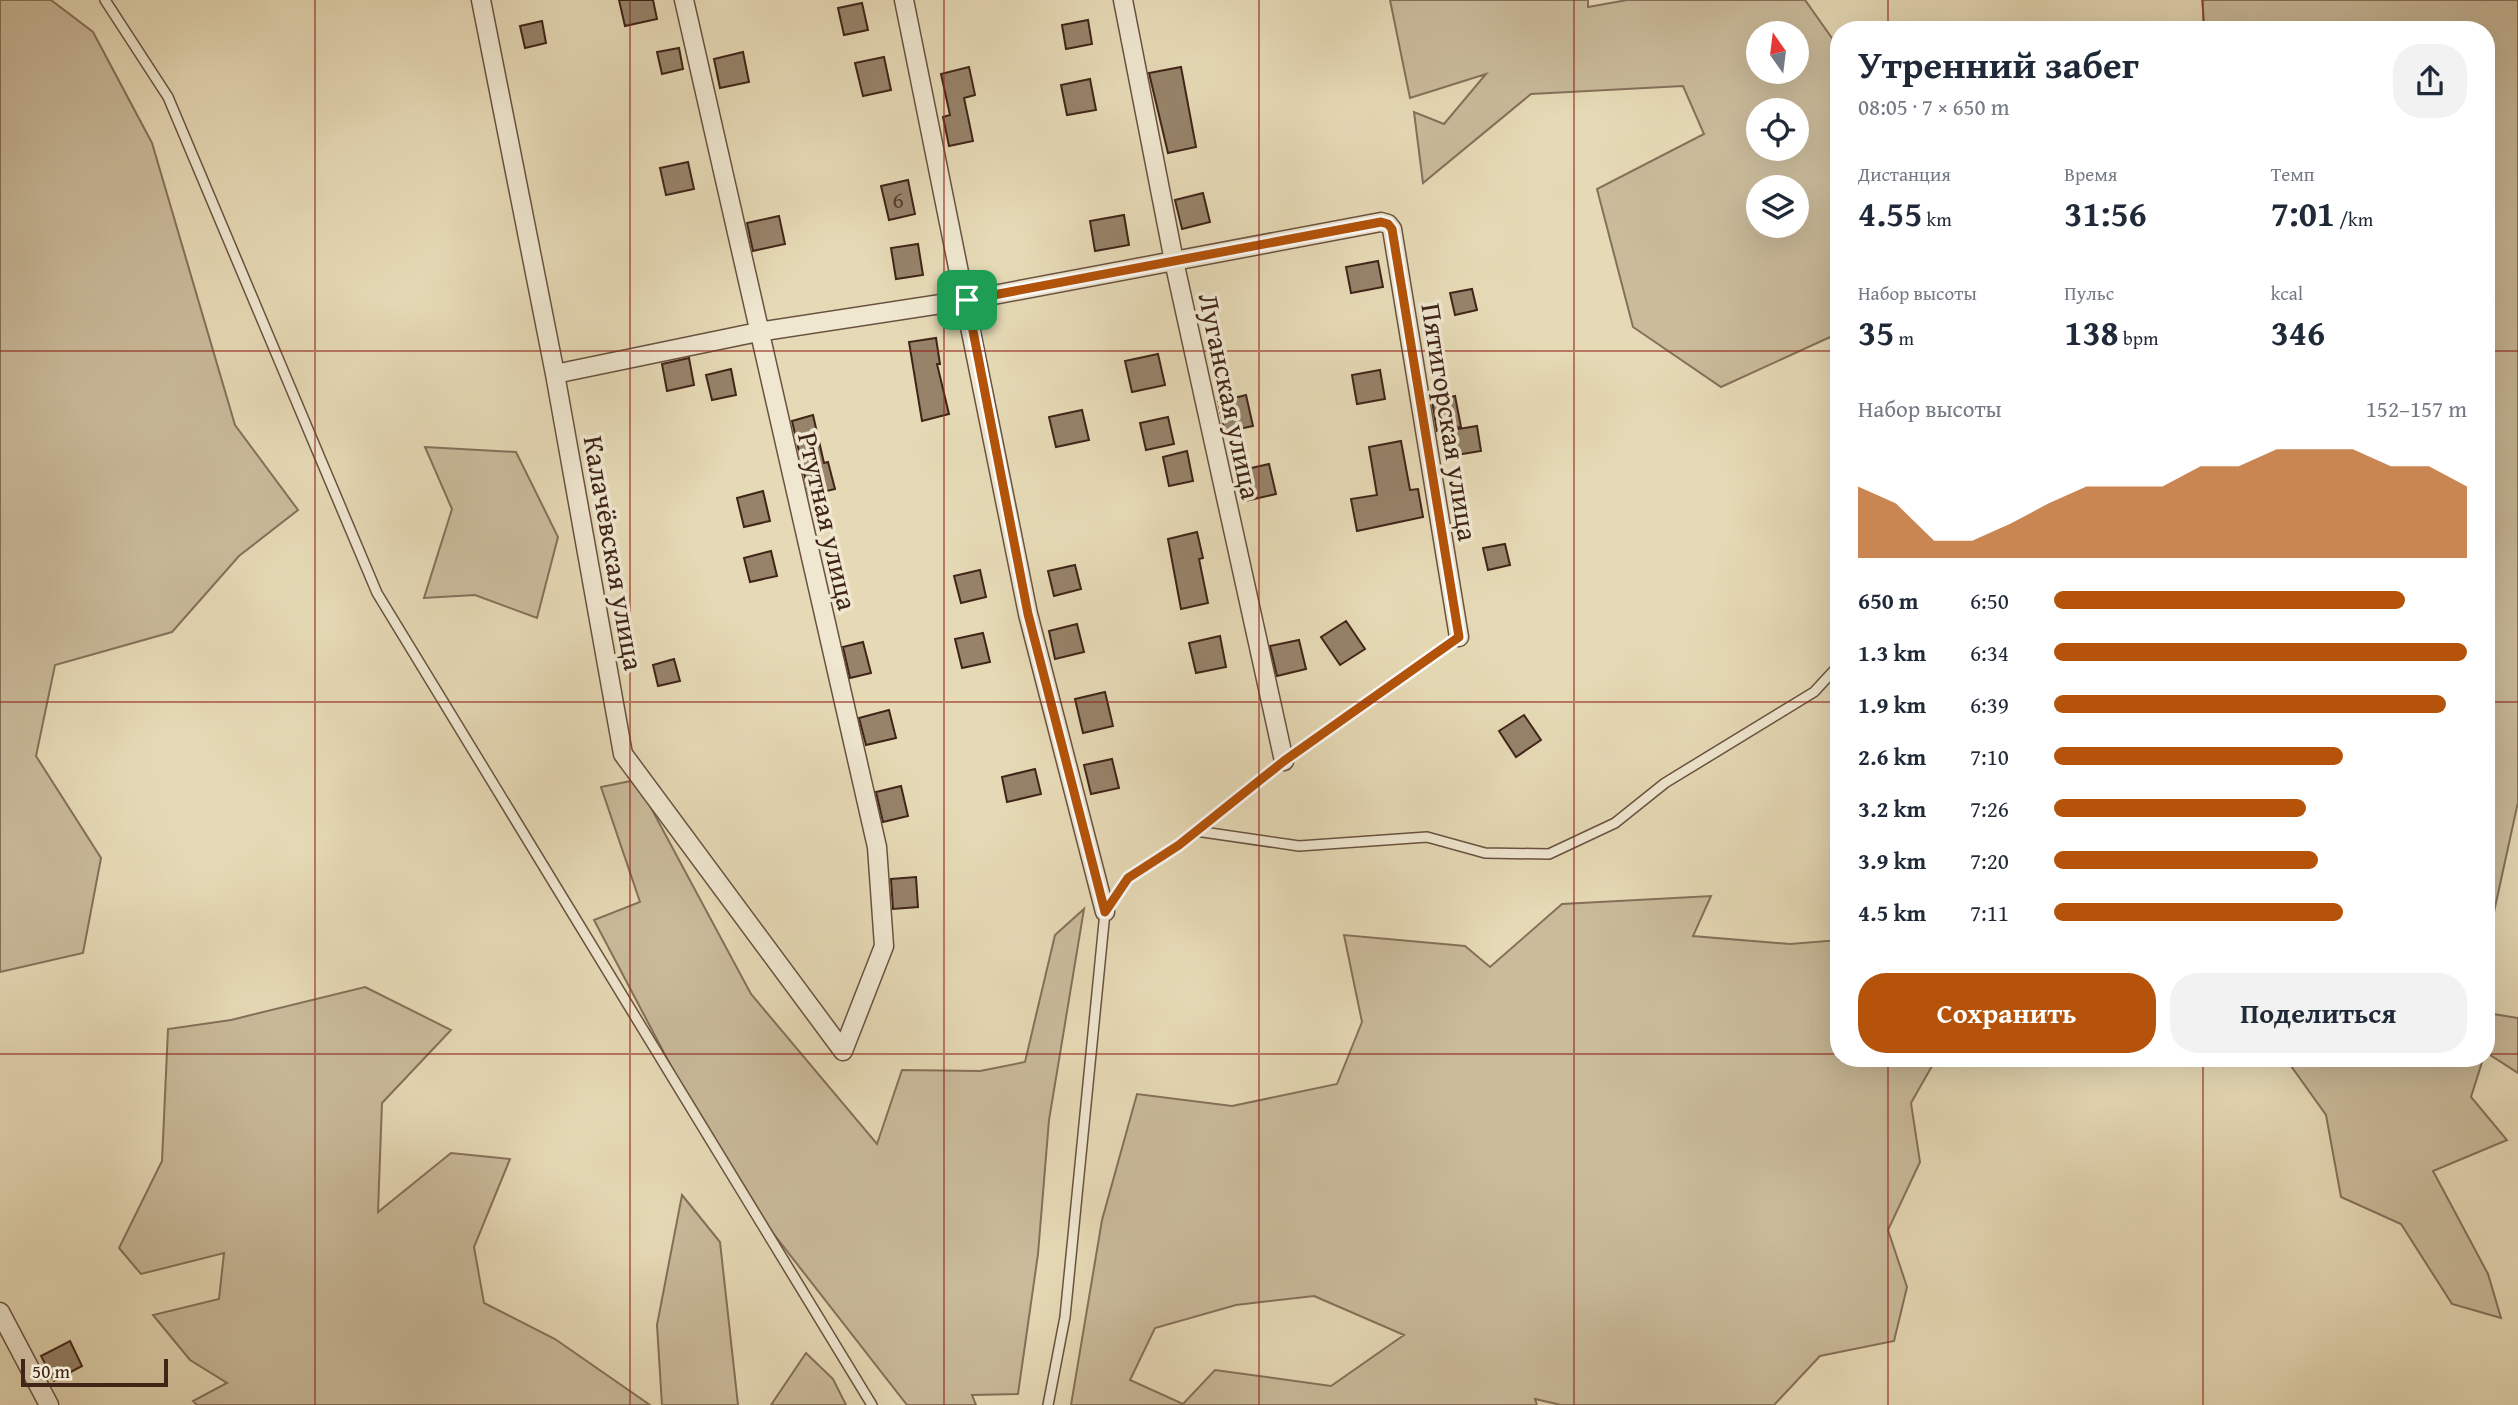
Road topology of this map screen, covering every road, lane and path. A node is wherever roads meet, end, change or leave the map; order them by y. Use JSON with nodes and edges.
{"nodes":[{"id":1,"x":105,"y":0,"type":"edge"},
{"id":2,"x":481,"y":0,"type":"edge"},
{"id":3,"x":684,"y":0,"type":"edge"},
{"id":4,"x":904,"y":0,"type":"edge"},
{"id":5,"x":1123,"y":0,"type":"edge"},
{"id":6,"x":1174,"y":261,"type":"junction"},
{"id":7,"x":967,"y":300,"type":"junction"},
{"id":8,"x":758,"y":332,"type":"junction"},
{"id":9,"x":555,"y":374,"type":"junction"},
{"id":10,"x":1459,"y":637,"type":"joint"},
{"id":11,"x":1830,"y":675,"type":"edge"},
{"id":12,"x":1284,"y":761,"type":"junction"},
{"id":13,"x":1196,"y":831,"type":"junction"},
{"id":14,"x":1105,"y":912,"type":"junction"},
{"id":15,"x":843,"y":1051,"type":"joint"},
{"id":16,"x":0,"y":1312,"type":"edge"},
{"id":17,"x":49,"y":1405,"type":"edge"},
{"id":18,"x":872,"y":1405,"type":"edge"},
{"id":19,"x":1048,"y":1405,"type":"edge"}],
"edges":[{"from":1,"to":18,"type":"lane"},
{"from":2,"to":9,"type":"street","name":"Калачёвская улица"},
{"from":3,"to":8,"type":"street","name":"Ртутная улица"},
{"from":4,"to":7,"type":"street"},
{"from":5,"to":6,"type":"street","name":"Луганская улица"},
{"from":6,"to":7,"type":"street"},
{"from":6,"to":10,"type":"street","name":"Пятигорская улица"},
{"from":6,"to":12,"type":"street","name":"Луганская улица"},
{"from":7,"to":8,"type":"street"},
{"from":7,"to":14,"type":"street"},
{"from":8,"to":9,"type":"street"},
{"from":8,"to":15,"type":"street","name":"Ртутная улица"},
{"from":9,"to":15,"type":"street","name":"Калачёвская улица"},
{"from":10,"to":12,"type":"lane"},
{"from":11,"to":13,"type":"lane"},
{"from":12,"to":13,"type":"lane"},
{"from":13,"to":14,"type":"lane"},
{"from":14,"to":19,"type":"lane"},
{"from":16,"to":17,"type":"street"}]}
